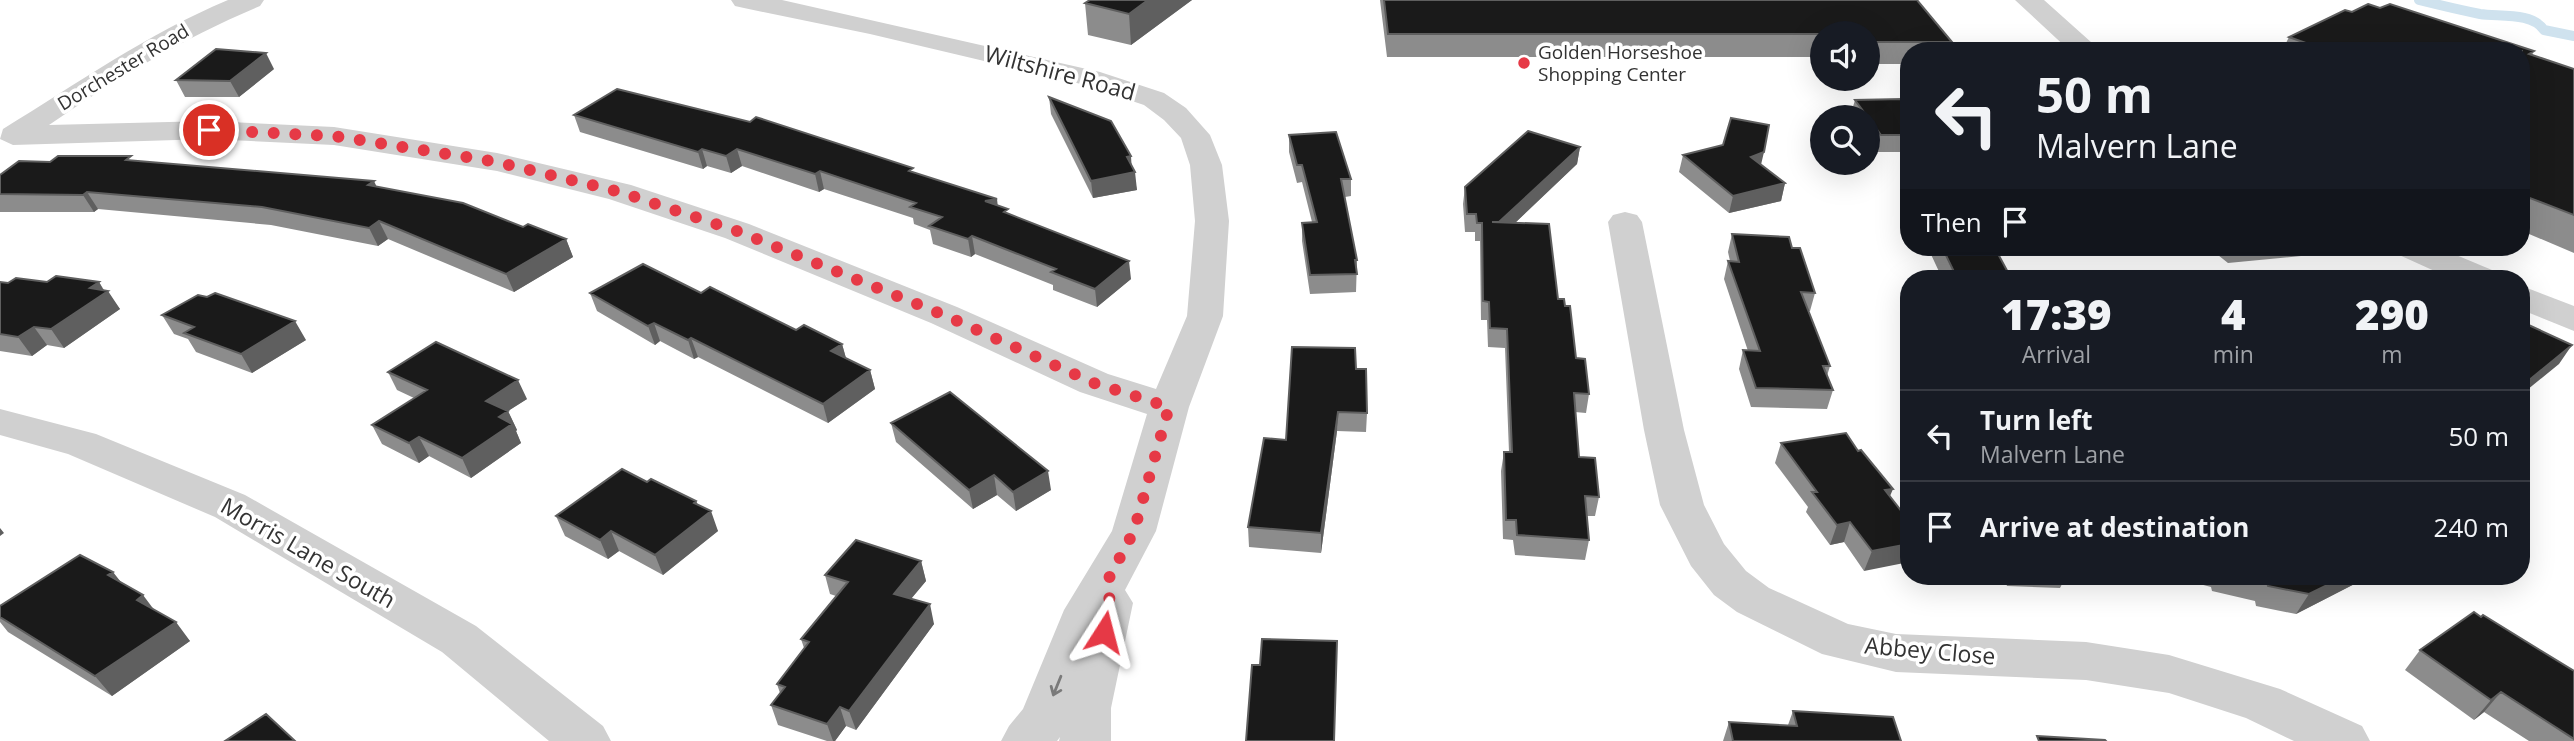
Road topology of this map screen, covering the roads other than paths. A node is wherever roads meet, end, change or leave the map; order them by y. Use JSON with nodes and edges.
{"nodes":[{"id":1,"x":251,"y":0,"type":"edge"},
{"id":2,"x":744,"y":0,"type":"edge"},
{"id":3,"x":2028,"y":0,"type":"edge"},
{"id":4,"x":2077,"y":42,"type":"edge"},
{"id":5,"x":7,"y":140,"type":"edge"},
{"id":6,"x":1625,"y":222,"type":"dead end"},
{"id":7,"x":2424,"y":256,"type":"edge"},
{"id":8,"x":2448,"y":270,"type":"edge"},
{"id":9,"x":2530,"y":301,"type":"edge"},
{"id":10,"x":2574,"y":320,"type":"edge"},
{"id":11,"x":1169,"y":407,"type":"junction"},
{"id":12,"x":0,"y":422,"type":"edge"},
{"id":13,"x":1108,"y":580,"type":"junction"},
{"id":14,"x":585,"y":741,"type":"edge"},
{"id":15,"x":1027,"y":741,"type":"edge"},
{"id":16,"x":1085,"y":741,"type":"edge"},
{"id":17,"x":2344,"y":741,"type":"edge"}],
"edges":[{"from":1,"to":5,"type":"street","name":"Dorchester Road"},
{"from":2,"to":11,"type":"street","name":"Wiltshire Road"},
{"from":3,"to":4,"type":"street"},
{"from":5,"to":11,"type":"street"},
{"from":6,"to":17,"type":"street","name":"Abbey Close"},
{"from":7,"to":8,"type":"street"},
{"from":9,"to":10,"type":"street"},
{"from":11,"to":13,"type":"street","name":"Wiltshire Road"},
{"from":12,"to":14,"type":"street","name":"Morris Lane South"},
{"from":13,"to":15,"type":"street","name":"Wiltshire Road","one_way":true},
{"from":13,"to":16,"type":"street","name":"Wiltshire Road"}]}
